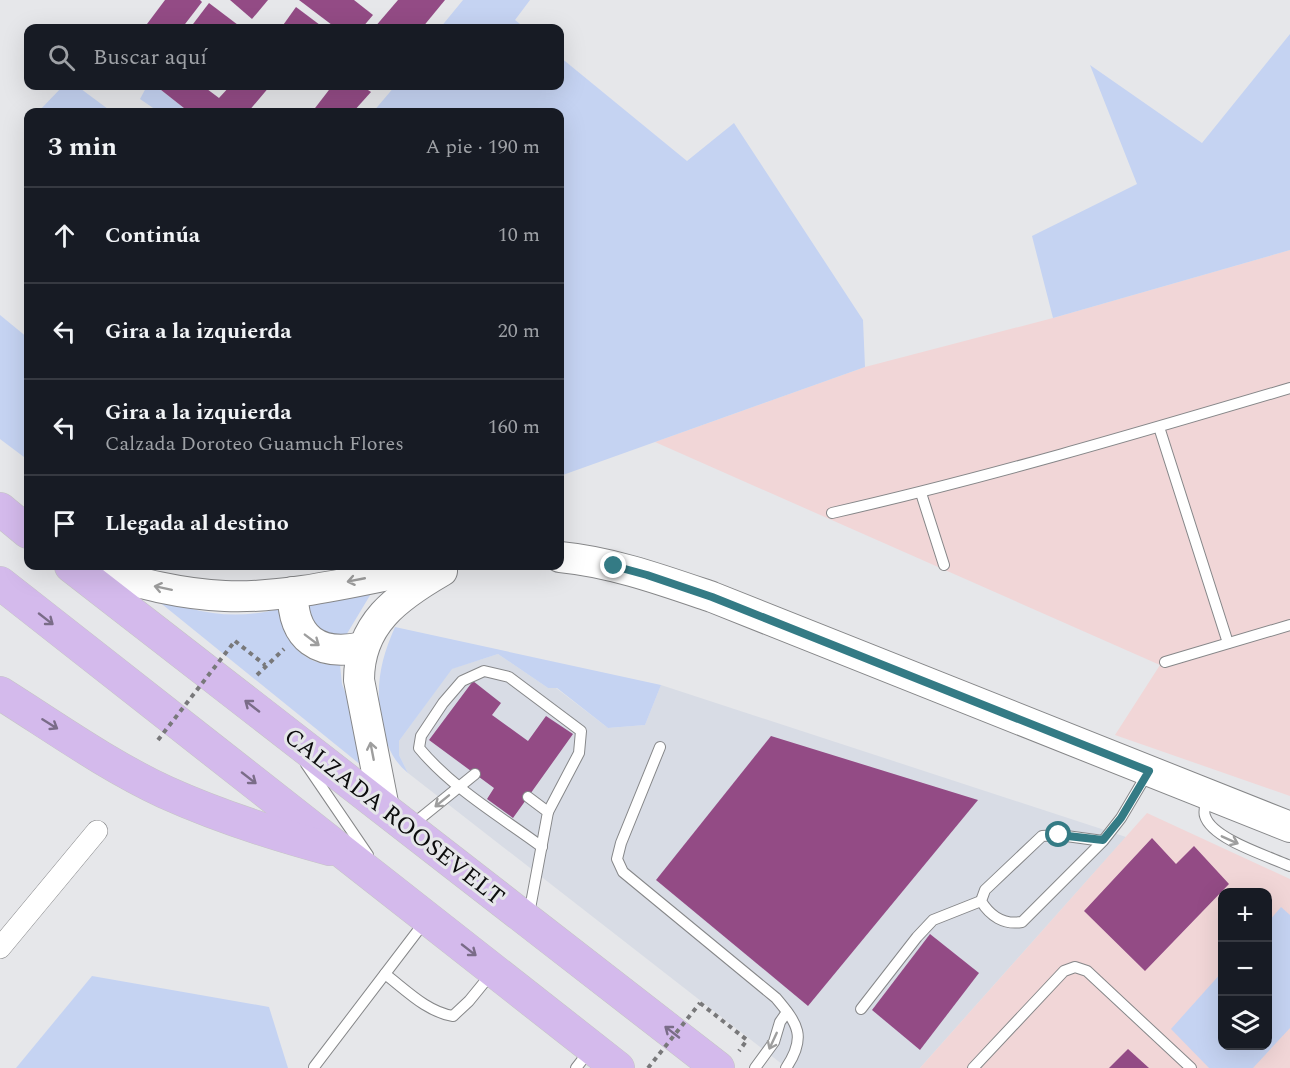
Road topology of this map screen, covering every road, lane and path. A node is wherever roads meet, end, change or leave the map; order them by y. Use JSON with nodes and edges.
{"nodes":[{"id":1,"x":1290,"y":388,"type":"edge"},
{"id":2,"x":1159,"y":428,"type":"junction"},
{"id":3,"x":921,"y":493,"type":"junction"},
{"id":4,"x":832,"y":513,"type":"dead end"},
{"id":5,"x":564,"y":558,"type":"edge"},
{"id":6,"x":944,"y":565,"type":"dead end"},
{"id":7,"x":76,"y":570,"type":"edge"},
{"id":8,"x":91,"y":570,"type":"edge"},
{"id":9,"x":412,"y":570,"type":"edge"},
{"id":10,"x":444,"y":570,"type":"edge"},
{"id":11,"x":0,"y":583,"type":"edge"},
{"id":12,"x":293,"y":592,"type":"junction"},
{"id":13,"x":1290,"y":626,"type":"edge"},
{"id":14,"x":302,"y":633,"type":"junction"},
{"id":15,"x":1228,"y":643,"type":"junction"},
{"id":16,"x":363,"y":647,"type":"junction"},
{"id":17,"x":1165,"y":662,"type":"dead end"},
{"id":18,"x":265,"y":665,"type":"junction"},
{"id":19,"x":0,"y":693,"type":"edge"},
{"id":20,"x":239,"y":696,"type":"junction"},
{"id":21,"x":282,"y":730,"type":"junction"},
{"id":22,"x":158,"y":740,"type":"dead end"},
{"id":23,"x":660,"y":747,"type":"dead end"},
{"id":24,"x":1149,"y":771,"type":"junction"},
{"id":25,"x":475,"y":774,"type":"dead end"},
{"id":26,"x":460,"y":786,"type":"junction"},
{"id":27,"x":1207,"y":794,"type":"junction"},
{"id":28,"x":528,"y":797,"type":"dead end"},
{"id":29,"x":384,"y":808,"type":"junction"},
{"id":30,"x":548,"y":812,"type":"junction"},
{"id":31,"x":1290,"y":827,"type":"edge"},
{"id":32,"x":409,"y":828,"type":"junction"},
{"id":33,"x":97,"y":831,"type":"dead end"},
{"id":34,"x":1103,"y":840,"type":"junction"},
{"id":35,"x":542,"y":847,"type":"junction"},
{"id":36,"x":344,"y":852,"type":"junction"},
{"id":37,"x":1290,"y":866,"type":"edge"},
{"id":38,"x":390,"y":888,"type":"junction"},
{"id":39,"x":981,"y":901,"type":"junction"},
{"id":40,"x":428,"y":918,"type":"junction"},
{"id":41,"x":528,"y":920,"type":"junction"},
{"id":42,"x":3,"y":936,"type":"edge"},
{"id":43,"x":494,"y":970,"type":"junction"},
{"id":44,"x":385,"y":974,"type":"junction"},
{"id":45,"x":861,"y":1009,"type":"dead end"},
{"id":46,"x":787,"y":1012,"type":"junction"},
{"id":47,"x":747,"y":1040,"type":"dead end"},
{"id":48,"x":601,"y":1063,"type":"edge"},
{"id":49,"x":314,"y":1067,"type":"edge"},
{"id":50,"x":648,"y":1068,"type":"edge"},
{"id":51,"x":718,"y":1068,"type":"edge"},
{"id":52,"x":755,"y":1068,"type":"edge"},
{"id":53,"x":786,"y":1068,"type":"edge"},
{"id":54,"x":973,"y":1068,"type":"edge"},
{"id":55,"x":1191,"y":1068,"type":"edge"}],
"edges":[{"from":1,"to":2,"type":"lane"},
{"from":2,"to":3,"type":"lane"},
{"from":2,"to":15,"type":"lane"},
{"from":3,"to":4,"type":"lane"},
{"from":3,"to":6,"type":"lane"},
{"from":5,"to":24,"type":"main road"},
{"from":7,"to":20,"type":"highway","name":"CALZADA ROOSEVELT"},
{"from":12,"to":8,"type":"main road","one_way":true},
{"from":9,"to":12,"type":"main road","one_way":true},
{"from":10,"to":16,"type":"main road"},
{"from":11,"to":36,"type":"highway","one_way":true},
{"from":12,"to":14,"type":"main road"},
{"from":13,"to":15,"type":"lane"},
{"from":14,"to":16,"type":"main road","one_way":true},
{"from":14,"to":18,"type":"path"},
{"from":15,"to":17,"type":"lane"},
{"from":29,"to":16,"type":"main road","one_way":true},
{"from":18,"to":20,"type":"path"},
{"from":18,"to":22,"type":"path","bridge":true},
{"from":19,"to":36,"type":"highway","one_way":true},
{"from":21,"to":20,"type":"highway","name":"CALZADA ROOSEVELT","one_way":true},
{"from":21,"to":29,"type":"highway","name":"CALZADA ROOSEVELT"},
{"from":21,"to":38,"type":"lane"},
{"from":23,"to":46,"type":"lane"},
{"from":24,"to":27,"type":"main road"},
{"from":24,"to":34,"type":"lane"},
{"from":25,"to":26,"type":"lane"},
{"from":26,"to":30,"type":"lane"},
{"from":26,"to":32,"type":"lane","one_way":true},
{"from":26,"to":35,"type":"lane"},
{"from":27,"to":31,"type":"main road"},
{"from":27,"to":37,"type":"lane","one_way":true},
{"from":28,"to":30,"type":"lane"},
{"from":29,"to":32,"type":"highway","name":"CALZADA ROOSEVELT"},
{"from":30,"to":35,"type":"lane"},
{"from":32,"to":41,"type":"highway","name":"CALZADA ROOSEVELT"},
{"from":33,"to":42,"type":"street"},
{"from":34,"to":39,"type":"lane"},
{"from":34,"to":39,"type":"lane"},
{"from":35,"to":41,"type":"lane"},
{"from":36,"to":38,"type":"highway"},
{"from":38,"to":40,"type":"highway"},
{"from":39,"to":45,"type":"lane"},
{"from":40,"to":43,"type":"highway","one_way":true},
{"from":40,"to":44,"type":"lane"},
{"from":51,"to":41,"type":"highway","name":"CALZADA ROOSEVELT","one_way":true},
{"from":43,"to":44,"type":"lane"},
{"from":43,"to":48,"type":"highway"},
{"from":44,"to":49,"type":"lane"},
{"from":46,"to":52,"type":"lane","one_way":true},
{"from":46,"to":53,"type":"lane"},
{"from":47,"to":50,"type":"path","bridge":true},
{"from":54,"to":55,"type":"lane"}]}
